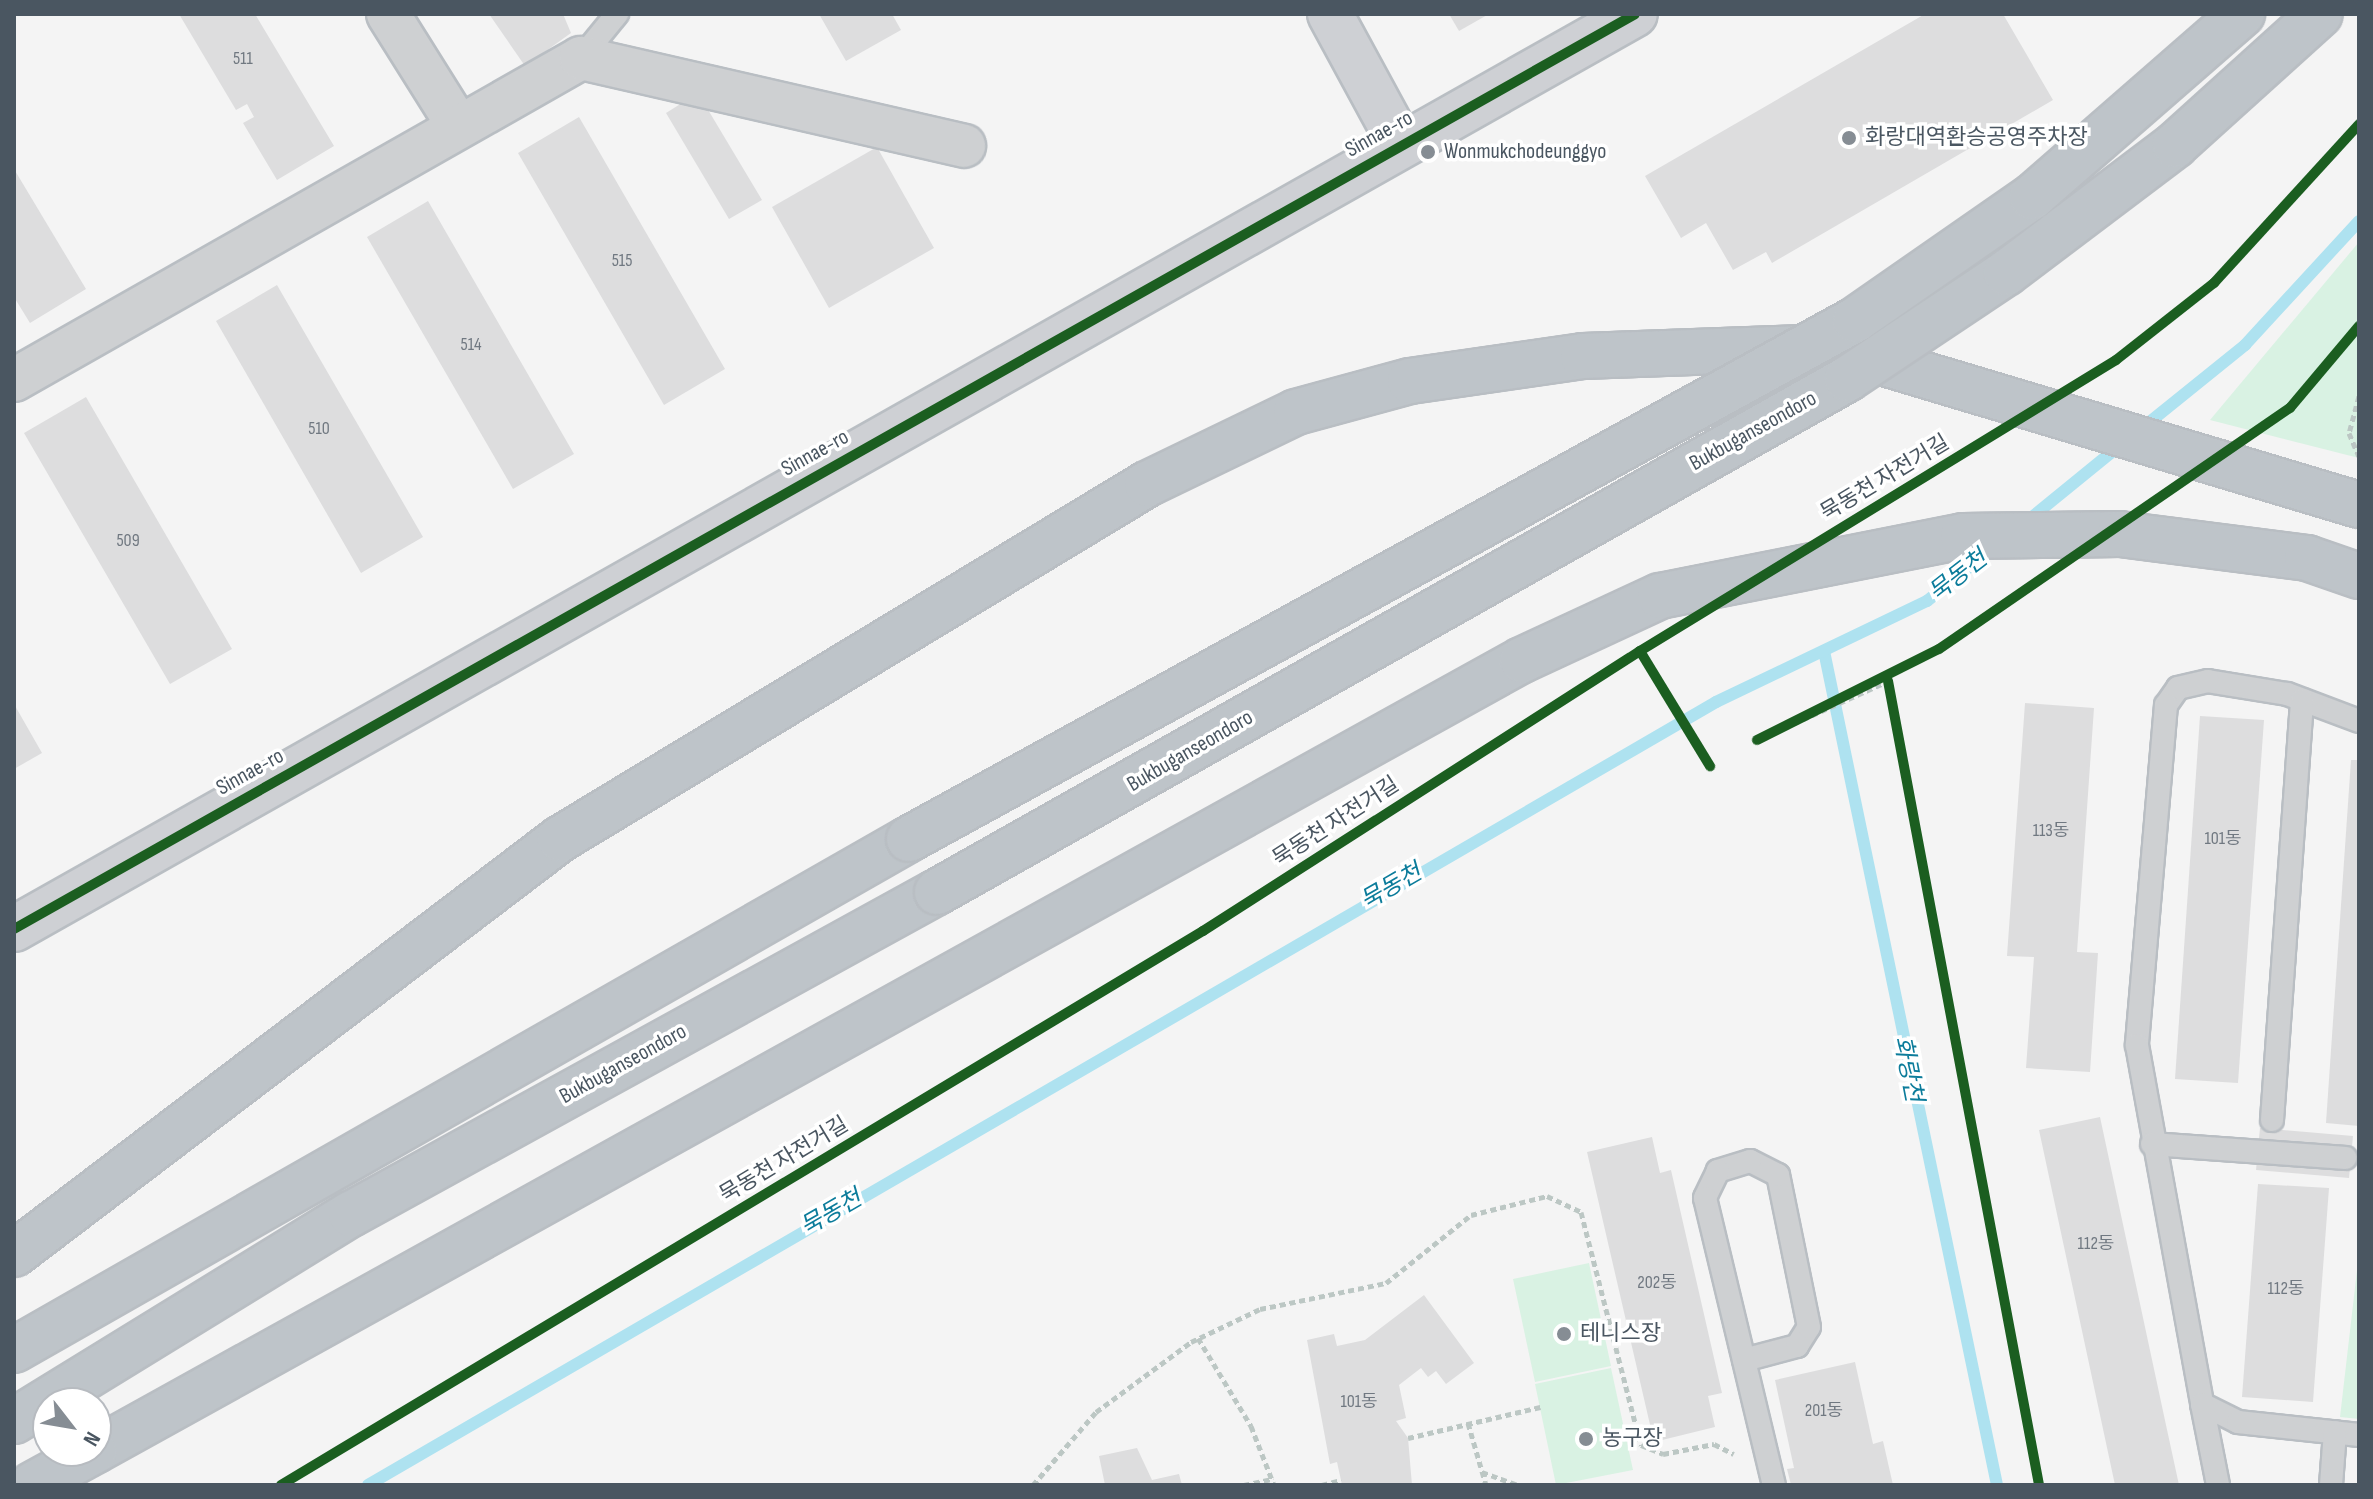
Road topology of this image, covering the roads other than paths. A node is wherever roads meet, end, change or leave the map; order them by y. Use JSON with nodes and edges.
{"nodes":[{"id":1,"x":388,"y":14,"type":"edge"},
{"id":2,"x":617,"y":14,"type":"edge"},
{"id":3,"x":1330,"y":14,"type":"edge"},
{"id":4,"x":1635,"y":14,"type":"edge"},
{"id":5,"x":2242,"y":14,"type":"edge"},
{"id":6,"x":2320,"y":14,"type":"edge"},
{"id":7,"x":581,"y":58,"type":"junction"},
{"id":8,"x":459,"y":127,"type":"junction"},
{"id":9,"x":1401,"y":145,"type":"junction"},
{"id":10,"x":964,"y":146,"type":"dead end"},
{"id":11,"x":14,"y":380,"type":"edge"},
{"id":12,"x":2359,"y":505,"type":"edge"},
{"id":13,"x":2359,"y":576,"type":"edge"},
{"id":14,"x":2302,"y":700,"type":"junction"},
{"id":15,"x":2359,"y":721,"type":"edge"},
{"id":16,"x":14,"y":929,"type":"edge"},
{"id":17,"x":2272,"y":1120,"type":"dead end"},
{"id":18,"x":2152,"y":1144,"type":"junction"},
{"id":19,"x":2345,"y":1158,"type":"dead end"},
{"id":20,"x":14,"y":1254,"type":"edge"},
{"id":21,"x":14,"y":1350,"type":"edge"},
{"id":22,"x":1744,"y":1360,"type":"junction"},
{"id":23,"x":2202,"y":1404,"type":"junction"},
{"id":24,"x":14,"y":1421,"type":"edge"},
{"id":25,"x":2335,"y":1432,"type":"junction"},
{"id":26,"x":2359,"y":1435,"type":"edge"},
{"id":27,"x":112,"y":1441,"type":"edge"},
{"id":28,"x":64,"y":1467,"type":"edge"},
{"id":29,"x":32,"y":1485,"type":"edge"},
{"id":30,"x":1774,"y":1485,"type":"edge"},
{"id":31,"x":2218,"y":1485,"type":"edge"},
{"id":32,"x":2331,"y":1485,"type":"edge"}],
"edges":[{"from":1,"to":8,"type":"street"},
{"from":2,"to":7,"type":"lane"},
{"from":3,"to":9,"type":"main road"},
{"from":4,"to":9,"type":"main road","name":"Sinnae-ro"},
{"from":5,"to":21,"type":"highway","name":"Bukbuganseondoro","bridge":true},
{"from":6,"to":24,"type":"highway","name":"Bukbuganseondoro","bridge":true},
{"from":7,"to":8,"type":"street"},
{"from":7,"to":10,"type":"street"},
{"from":8,"to":11,"type":"street"},
{"from":9,"to":16,"type":"main road","name":"Sinnae-ro"},
{"from":12,"to":20,"type":"highway"},
{"from":13,"to":27,"type":"highway"},
{"from":14,"to":15,"type":"lane"},
{"from":14,"to":17,"type":"lane"},
{"from":14,"to":18,"type":"lane"},
{"from":18,"to":19,"type":"lane"},
{"from":18,"to":23,"type":"lane"},
{"from":22,"to":22,"type":"lane"},
{"from":22,"to":30,"type":"lane"},
{"from":23,"to":25,"type":"lane"},
{"from":23,"to":31,"type":"lane"},
{"from":25,"to":26,"type":"lane"},
{"from":25,"to":32,"type":"lane"},
{"from":28,"to":29,"type":"highway"}]}
